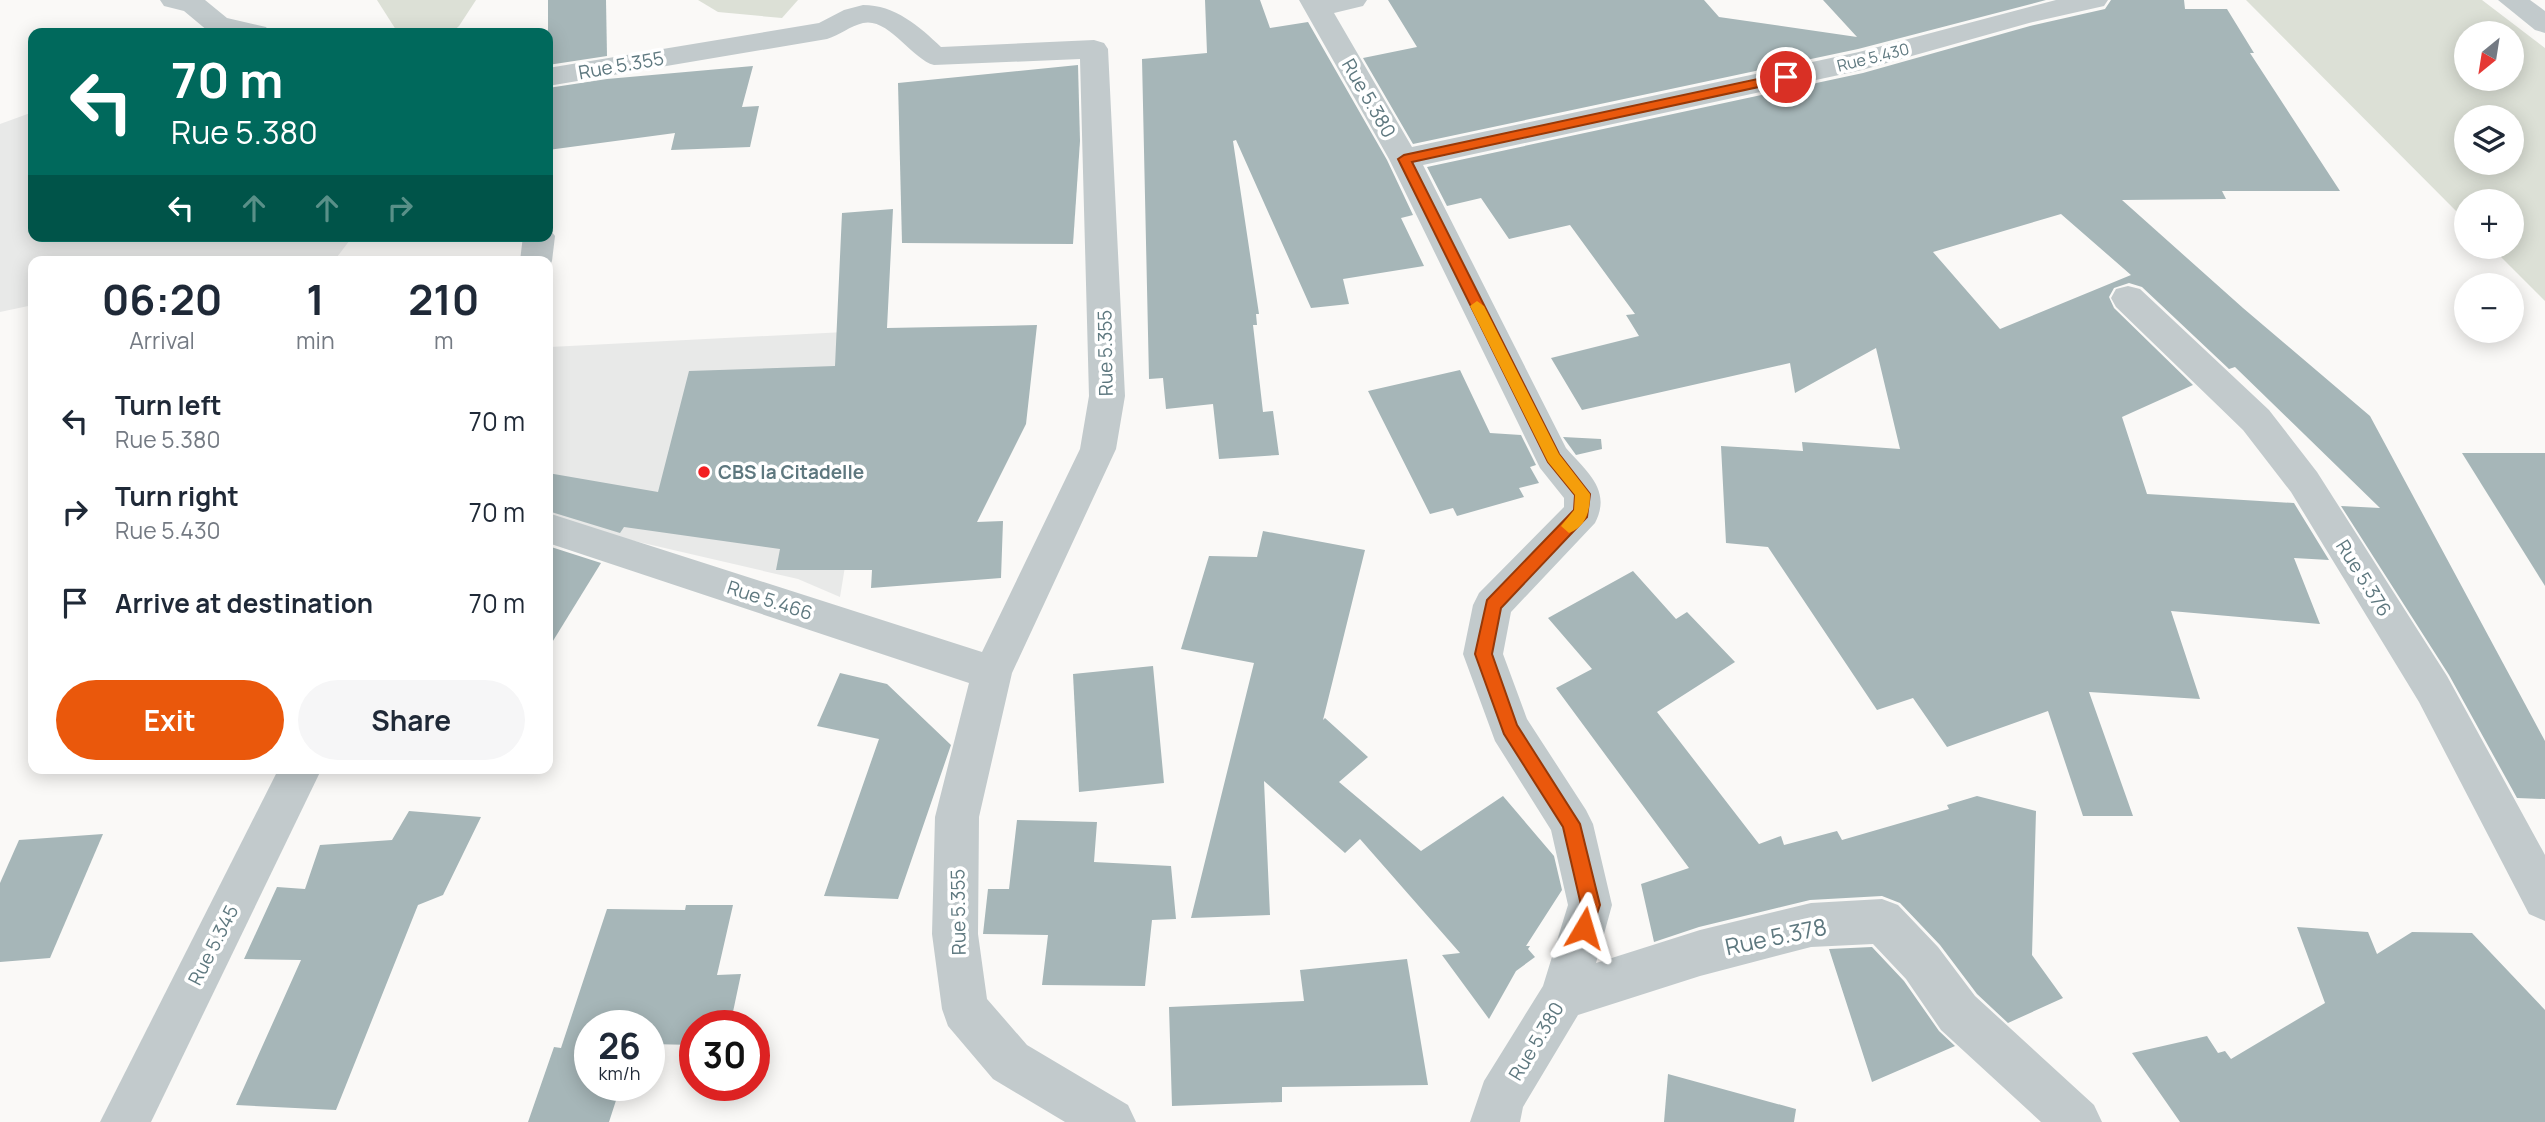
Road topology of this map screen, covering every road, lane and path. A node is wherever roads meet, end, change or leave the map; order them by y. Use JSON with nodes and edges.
{"nodes":[{"id":1,"x":174,"y":0,"type":"edge"},
{"id":2,"x":2094,"y":0,"type":"edge"},
{"id":3,"x":2512,"y":0,"type":"edge"},
{"id":4,"x":1328,"y":3,"type":"edge"},
{"id":5,"x":2014,"y":8,"type":"edge"},
{"id":6,"x":2545,"y":24,"type":"edge"},
{"id":7,"x":232,"y":28,"type":"edge"},
{"id":8,"x":553,"y":76,"type":"edge"},
{"id":9,"x":1404,"y":159,"type":"junction"},
{"id":10,"x":2128,"y":298,"type":"dead end"},
{"id":11,"x":553,"y":530,"type":"edge"},
{"id":12,"x":992,"y":673,"type":"junction"},
{"id":13,"x":298,"y":774,"type":"edge"},
{"id":14,"x":2545,"y":899,"type":"edge"},
{"id":15,"x":1563,"y":996,"type":"junction"},
{"id":16,"x":125,"y":1122,"type":"edge"},
{"id":17,"x":1111,"y":1122,"type":"edge"},
{"id":18,"x":1495,"y":1122,"type":"edge"},
{"id":19,"x":2077,"y":1122,"type":"edge"}],
"edges":[{"from":1,"to":7,"type":"street"},
{"from":2,"to":5,"type":"street","name":"Rue 5.430"},
{"from":3,"to":6,"type":"street"},
{"from":4,"to":9,"type":"street","name":"Rue 5.380"},
{"from":5,"to":9,"type":"street","name":"Rue 5.430"},
{"from":8,"to":12,"type":"street","name":"Rue 5.355"},
{"from":9,"to":15,"type":"street","name":"Rue 5.380"},
{"from":10,"to":14,"type":"street","name":"Rue 5.376"},
{"from":11,"to":12,"type":"street","name":"Rue 5.466"},
{"from":12,"to":17,"type":"street","name":"Rue 5.355"},
{"from":13,"to":16,"type":"street","name":"Rue 5.345"},
{"from":15,"to":18,"type":"street","name":"Rue 5.380"},
{"from":15,"to":19,"type":"street","name":"Rue 5.378"}]}
